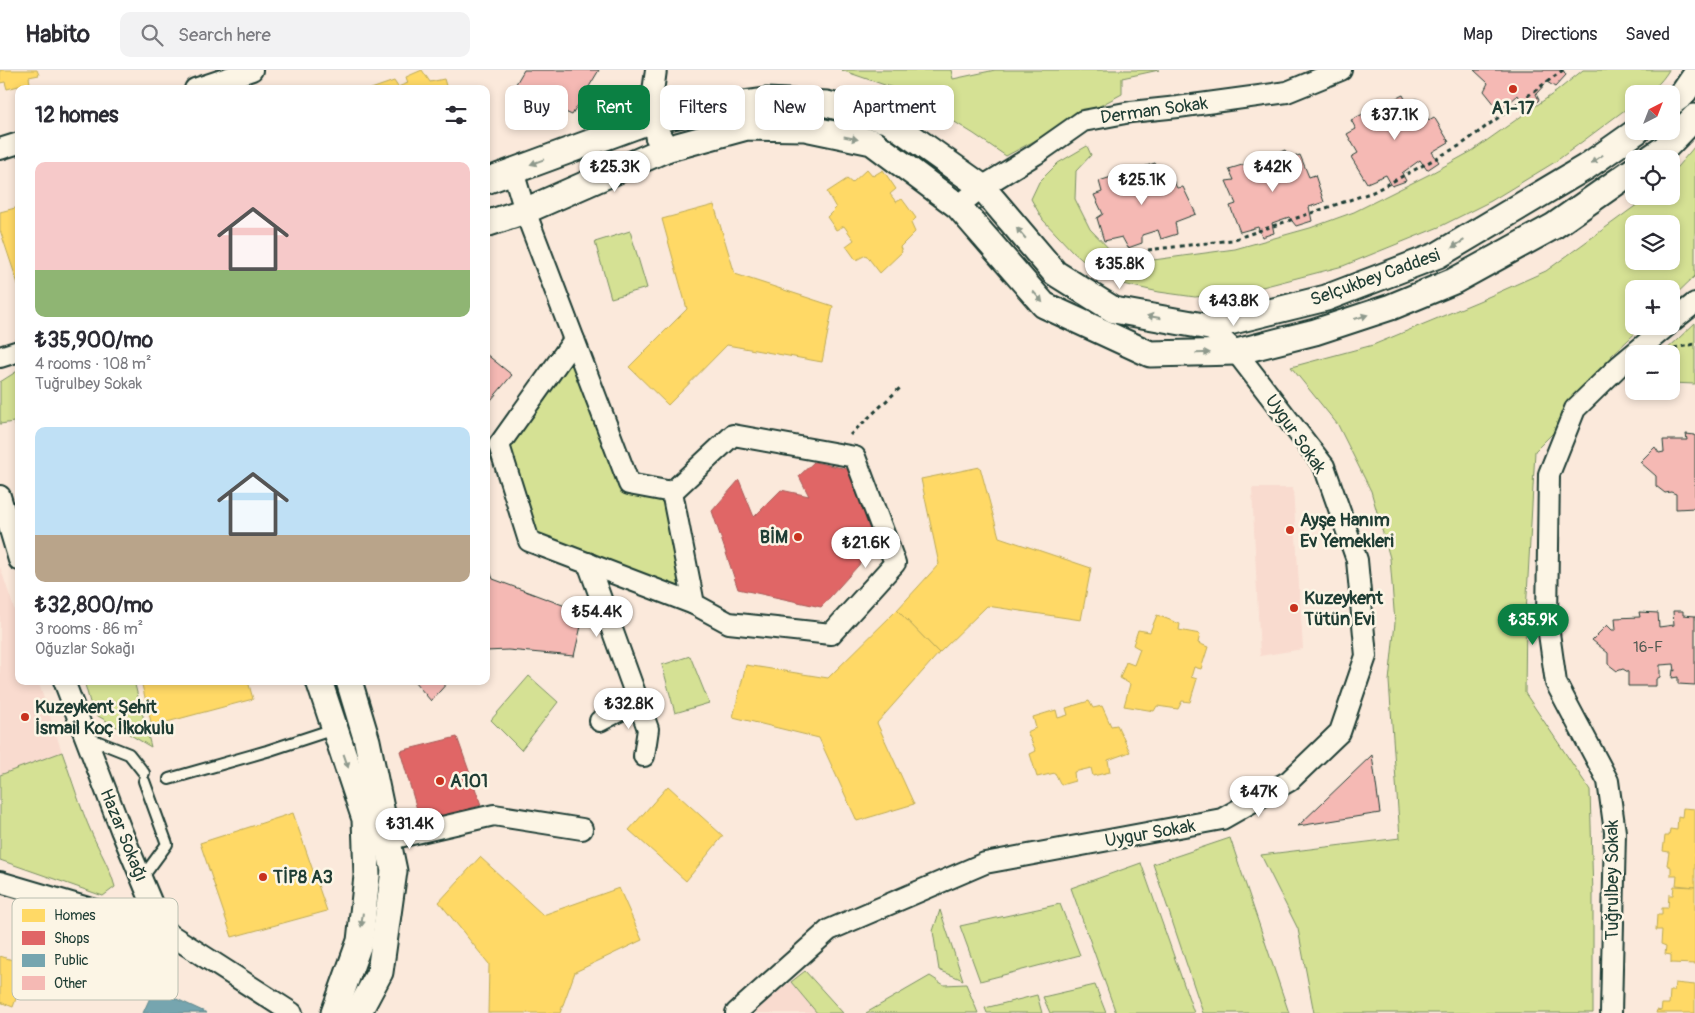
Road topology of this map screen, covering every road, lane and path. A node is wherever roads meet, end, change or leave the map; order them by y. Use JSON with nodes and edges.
{"nodes":[{"id":1,"x":252,"y":70,"type":"edge"},
{"id":2,"x":656,"y":70,"type":"edge"},
{"id":3,"x":1341,"y":70,"type":"edge"},
{"id":4,"x":1563,"y":70,"type":"edge"},
{"id":5,"x":1695,"y":76,"type":"edge"},
{"id":6,"x":207,"y":85,"type":"edge"},
{"id":7,"x":1680,"y":96,"type":"edge"},
{"id":8,"x":650,"y":108,"type":"edge"},
{"id":9,"x":1695,"y":116,"type":"edge"},
{"id":10,"x":650,"y":121,"type":"edge"},
{"id":11,"x":650,"y":124,"type":"edge"},
{"id":12,"x":624,"y":130,"type":"edge"},
{"id":13,"x":1625,"y":139,"type":"edge"},
{"id":14,"x":15,"y":144,"type":"edge"},
{"id":15,"x":0,"y":149,"type":"edge"},
{"id":16,"x":666,"y":149,"type":"junction"},
{"id":17,"x":1662,"y":150,"type":"edge"},
{"id":18,"x":513,"y":171,"type":"junction"},
{"id":19,"x":1625,"y":176,"type":"edge"},
{"id":20,"x":490,"y":180,"type":"edge"},
{"id":21,"x":982,"y":186,"type":"junction"},
{"id":22,"x":958,"y":206,"type":"junction"},
{"id":23,"x":526,"y":211,"type":"junction"},
{"id":24,"x":490,"y":223,"type":"edge"},
{"id":25,"x":1148,"y":250,"type":"dead end"},
{"id":26,"x":1695,"y":303,"type":"edge"},
{"id":27,"x":1680,"y":315,"type":"edge"},
{"id":28,"x":1208,"y":327,"type":"junction"},
{"id":29,"x":1656,"y":335,"type":"edge"},
{"id":30,"x":574,"y":340,"type":"junction"},
{"id":31,"x":15,"y":352,"type":"edge"},
{"id":32,"x":1236,"y":352,"type":"junction"},
{"id":33,"x":0,"y":357,"type":"edge"},
{"id":34,"x":900,"y":388,"type":"dead end"},
{"id":35,"x":831,"y":453,"type":"junction"},
{"id":36,"x":672,"y":492,"type":"junction"},
{"id":37,"x":0,"y":496,"type":"edge"},
{"id":38,"x":15,"y":547,"type":"edge"},
{"id":39,"x":588,"y":563,"type":"junction"},
{"id":40,"x":694,"y":604,"type":"junction"},
{"id":41,"x":66,"y":685,"type":"edge"},
{"id":42,"x":320,"y":685,"type":"edge"},
{"id":43,"x":349,"y":685,"type":"edge"},
{"id":44,"x":638,"y":701,"type":"junction"},
{"id":45,"x":600,"y":721,"type":"dead end"},
{"id":46,"x":335,"y":729,"type":"junction"},
{"id":47,"x":85,"y":737,"type":"junction"},
{"id":48,"x":644,"y":756,"type":"dead end"},
{"id":49,"x":169,"y":779,"type":"dead end"},
{"id":50,"x":582,"y":829,"type":"dead end"},
{"id":51,"x":377,"y":843,"type":"junction"},
{"id":52,"x":142,"y":878,"type":"junction"},
{"id":53,"x":0,"y":882,"type":"edge"},
{"id":54,"x":54,"y":898,"type":"edge"},
{"id":55,"x":150,"y":898,"type":"edge"},
{"id":56,"x":178,"y":940,"type":"edge"},
{"id":57,"x":292,"y":1013,"type":"edge"},
{"id":58,"x":334,"y":1013,"type":"edge"},
{"id":59,"x":358,"y":1013,"type":"edge"},
{"id":60,"x":736,"y":1013,"type":"edge"},
{"id":61,"x":1611,"y":1013,"type":"edge"}],
"edges":[{"from":1,"to":6,"type":"street"},
{"from":2,"to":8,"type":"street"},
{"from":3,"to":21,"type":"street","name":"Derman Sokak"},
{"from":4,"to":25,"type":"path"},
{"from":5,"to":7,"type":"street"},
{"from":9,"to":17,"type":"street"},
{"from":10,"to":21,"type":"street","name":"Selçukbey Caddesi"},
{"from":11,"to":16,"type":"street"},
{"from":12,"to":18,"type":"street","name":"Selçukbey Caddesi","one_way":true},
{"from":13,"to":28,"type":"street","name":"Selçukbey Caddesi","one_way":true},
{"from":14,"to":15,"type":"street"},
{"from":16,"to":22,"type":"street","name":"Selçukbey Caddesi","one_way":true},
{"from":16,"to":23,"type":"street","name":"Selçukbey Caddesi"},
{"from":18,"to":20,"type":"street","name":"Selçukbey Caddesi"},
{"from":18,"to":23,"type":"street"},
{"from":32,"to":19,"type":"street","name":"Selçukbey Caddesi","one_way":true},
{"from":21,"to":22,"type":"street","name":"Derman Sokak"},
{"from":28,"to":21,"type":"street","name":"Selçukbey Caddesi","one_way":true},
{"from":22,"to":32,"type":"street","name":"Selçukbey Caddesi","one_way":true},
{"from":23,"to":24,"type":"street","name":"Selçukbey Caddesi"},
{"from":23,"to":30,"type":"street"},
{"from":26,"to":27,"type":"street"},
{"from":28,"to":32,"type":"street","name":"Uygur Sokak"},
{"from":29,"to":61,"type":"street","name":"Tuğrulbey Sokak"},
{"from":30,"to":36,"type":"street"},
{"from":30,"to":39,"type":"street"},
{"from":31,"to":33,"type":"street"},
{"from":32,"to":60,"type":"street","name":"Uygur Sokak"},
{"from":34,"to":35,"type":"path"},
{"from":35,"to":36,"type":"street"},
{"from":35,"to":40,"type":"street"},
{"from":36,"to":40,"type":"street"},
{"from":37,"to":38,"type":"street"},
{"from":39,"to":40,"type":"street"},
{"from":39,"to":44,"type":"street"},
{"from":41,"to":47,"type":"street","name":"Hazar Sokağı"},
{"from":42,"to":46,"type":"street"},
{"from":43,"to":51,"type":"street"},
{"from":44,"to":45,"type":"street"},
{"from":44,"to":48,"type":"street"},
{"from":46,"to":49,"type":"lane"},
{"from":46,"to":51,"type":"street","one_way":true},
{"from":47,"to":52,"type":"street","name":"Hazar Sokağı"},
{"from":47,"to":52,"type":"lane"},
{"from":50,"to":51,"type":"street"},
{"from":51,"to":58,"type":"street","one_way":true},
{"from":51,"to":59,"type":"street"},
{"from":52,"to":55,"type":"street","name":"Hazar Sokağı"},
{"from":53,"to":54,"type":"street"},
{"from":56,"to":57,"type":"street"}]}
